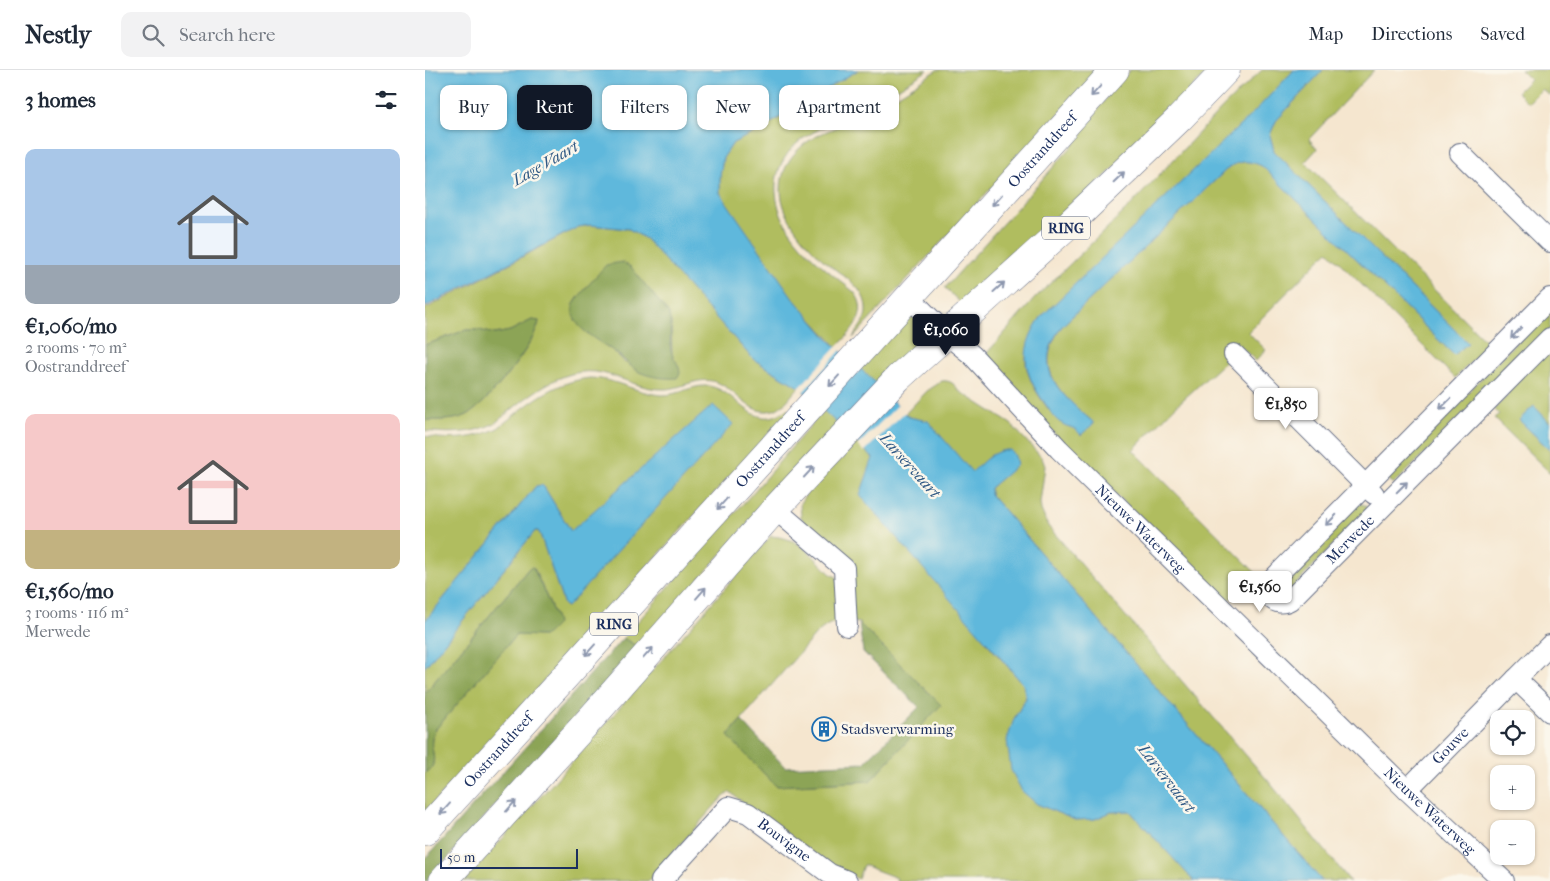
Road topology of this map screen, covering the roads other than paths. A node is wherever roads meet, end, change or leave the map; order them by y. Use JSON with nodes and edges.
{"nodes":[{"id":1,"x":1115,"y":70,"type":"edge"},
{"id":2,"x":1226,"y":70,"type":"edge"},
{"id":3,"x":1460,"y":153,"type":"dead end"},
{"id":4,"x":1550,"y":242,"type":"edge"},
{"id":5,"x":909,"y":297,"type":"junction"},
{"id":6,"x":1550,"y":298,"type":"edge"},
{"id":7,"x":947,"y":334,"type":"junction"},
{"id":8,"x":1550,"y":338,"type":"edge"},
{"id":9,"x":1234,"y":354,"type":"dead end"},
{"id":10,"x":1365,"y":486,"type":"junction"},
{"id":11,"x":1385,"y":505,"type":"junction"},
{"id":12,"x":775,"y":509,"type":"junction"},
{"id":13,"x":847,"y":626,"type":"dead end"},
{"id":14,"x":1550,"y":645,"type":"edge"},
{"id":15,"x":1516,"y":679,"type":"junction"},
{"id":16,"x":1546,"y":701,"type":"edge"},
{"id":17,"x":1407,"y":790,"type":"junction"},
{"id":18,"x":425,"y":831,"type":"edge"},
{"id":19,"x":443,"y":881,"type":"edge"},
{"id":20,"x":661,"y":881,"type":"edge"},
{"id":21,"x":847,"y":881,"type":"edge"},
{"id":22,"x":1504,"y":881,"type":"edge"}],
"edges":[{"from":1,"to":5,"type":"main road","name":"Oostranddreef","number":"RING","one_way":true},
{"from":7,"to":2,"type":"main road","number":"RING","one_way":true},
{"from":3,"to":4,"type":"street"},
{"from":5,"to":7,"type":"street","name":"Nieuwe Waterweg"},
{"from":5,"to":18,"type":"main road","name":"Oostranddreef","number":"RING","one_way":true},
{"from":6,"to":10,"type":"street","name":"Merwede","one_way":true},
{"from":12,"to":7,"type":"main road","number":"RING","one_way":true},
{"from":7,"to":17,"type":"street","name":"Nieuwe Waterweg"},
{"from":11,"to":8,"type":"street","name":"Merwede","one_way":true},
{"from":9,"to":10,"type":"street","name":"Merwede"},
{"from":10,"to":11,"type":"street","name":"Merwede"},
{"from":10,"to":11,"type":"street","name":"Merwede","one_way":true},
{"from":12,"to":13,"type":"street"},
{"from":19,"to":12,"type":"main road","number":"RING","one_way":true},
{"from":14,"to":15,"type":"street","name":"Gouwe"},
{"from":15,"to":16,"type":"street"},
{"from":15,"to":17,"type":"street","name":"Gouwe"},
{"from":17,"to":22,"type":"street","name":"Nieuwe Waterweg"},
{"from":20,"to":21,"type":"street","name":"Bouvigne"}]}
